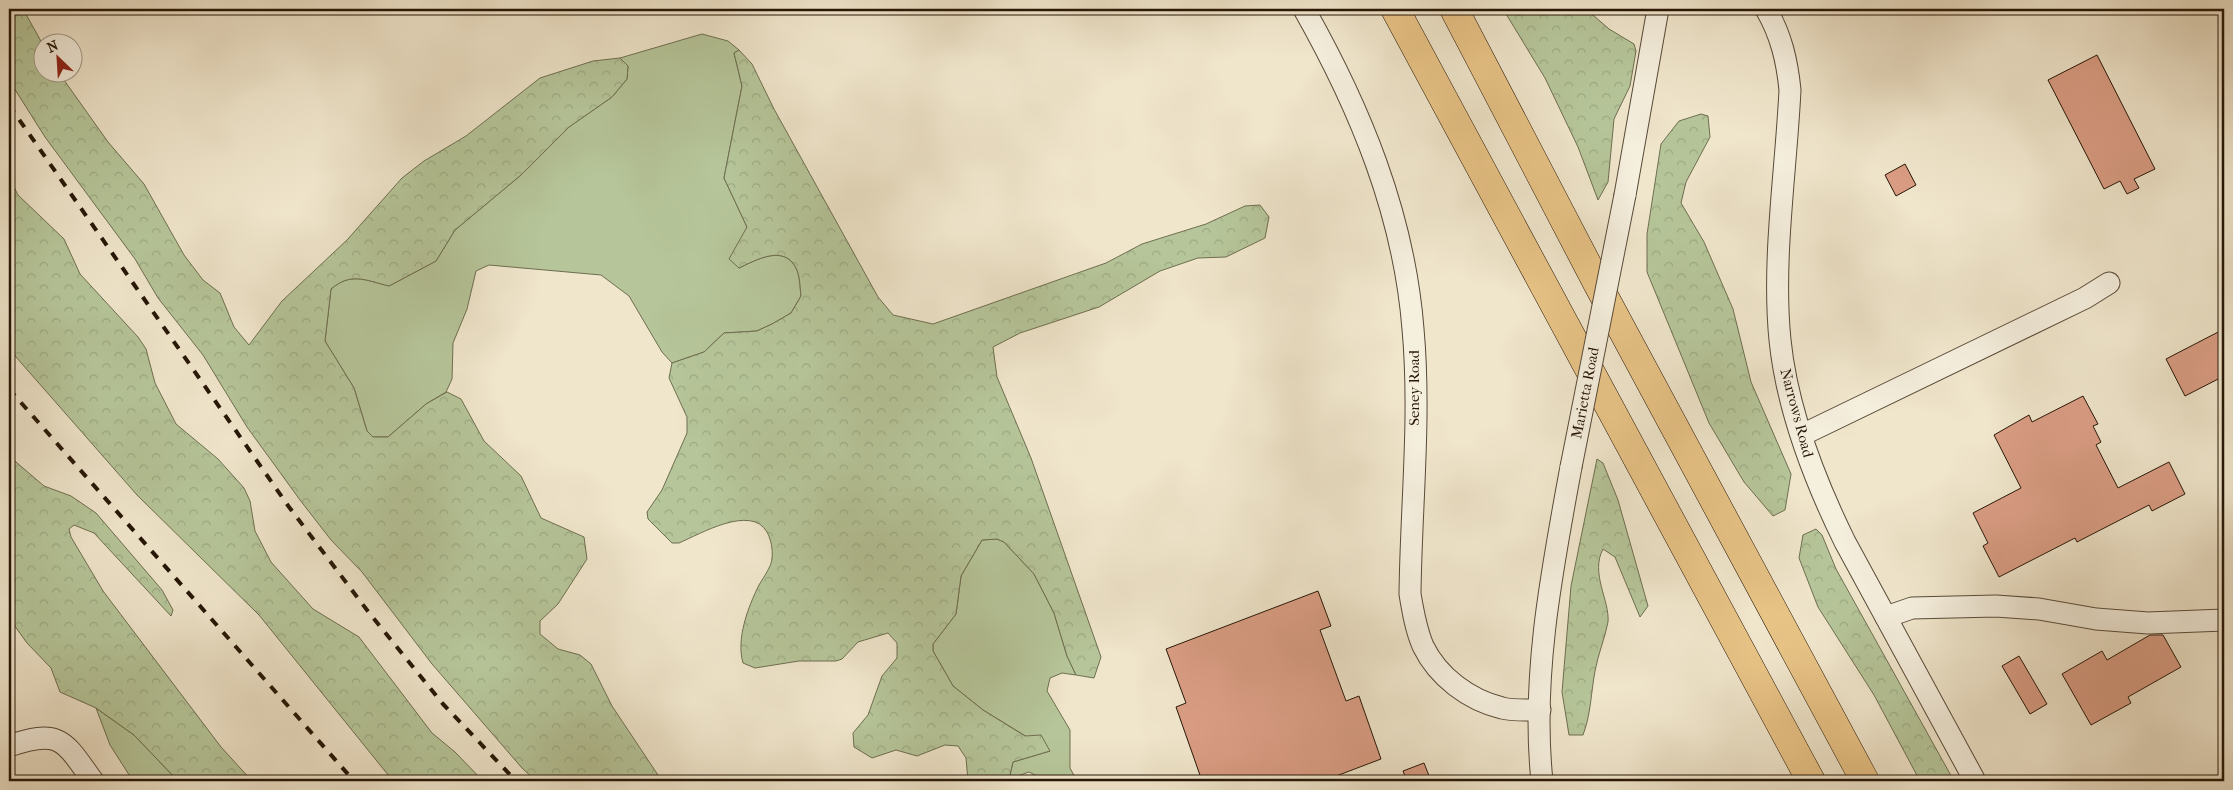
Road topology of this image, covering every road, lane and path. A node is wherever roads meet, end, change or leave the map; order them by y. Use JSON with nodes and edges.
{"nodes":[{"id":1,"x":1304,"y":9,"type":"edge"},
{"id":2,"x":1395,"y":9,"type":"edge"},
{"id":3,"x":1455,"y":9,"type":"edge"},
{"id":4,"x":1658,"y":9,"type":"edge"},
{"id":5,"x":1766,"y":9,"type":"edge"},
{"id":6,"x":2109,"y":284,"type":"dead end"},
{"id":7,"x":1802,"y":435,"type":"junction"},
{"id":8,"x":1886,"y":617,"type":"junction"},
{"id":9,"x":2224,"y":620,"type":"edge"},
{"id":10,"x":1540,"y":710,"type":"junction"},
{"id":11,"x":9,"y":746,"type":"edge"},
{"id":12,"x":93,"y":781,"type":"edge"},
{"id":13,"x":1542,"y":781,"type":"edge"},
{"id":14,"x":1811,"y":781,"type":"edge"},
{"id":15,"x":1865,"y":781,"type":"edge"},
{"id":16,"x":1976,"y":781,"type":"edge"}],
"edges":[{"from":1,"to":10,"type":"street","name":"Seney Road"},
{"from":2,"to":14,"type":"highway"},
{"from":3,"to":15,"type":"highway"},
{"from":4,"to":10,"type":"street","name":"Marietta Road","bridge":true},
{"from":5,"to":7,"type":"street","name":"Narrows Road"},
{"from":6,"to":7,"type":"street"},
{"from":7,"to":8,"type":"street","name":"Narrows Road"},
{"from":8,"to":9,"type":"street"},
{"from":8,"to":16,"type":"street","name":"Narrows Road"},
{"from":10,"to":13,"type":"street","name":"Marietta Road"},
{"from":11,"to":12,"type":"street"}]}
